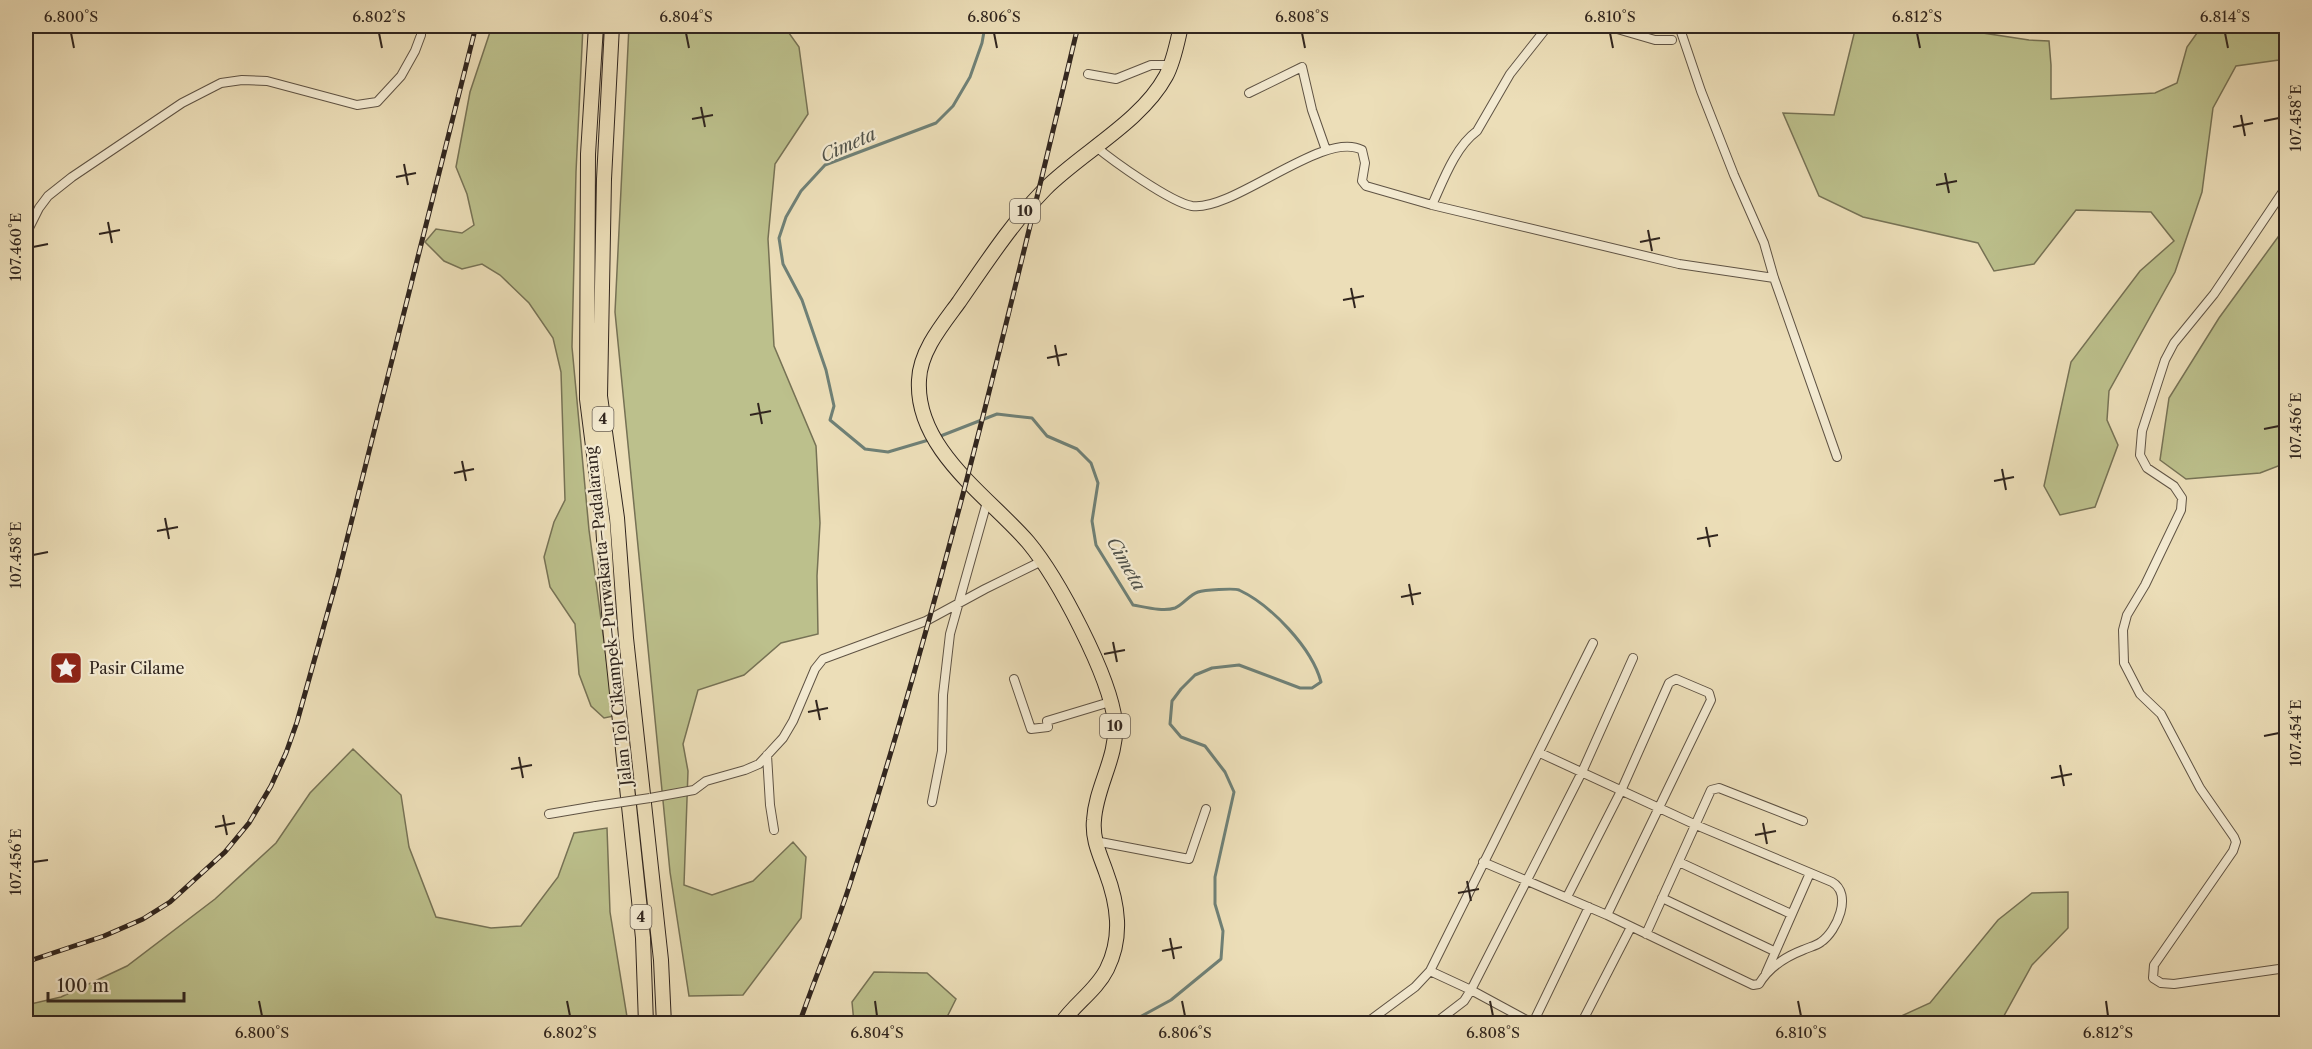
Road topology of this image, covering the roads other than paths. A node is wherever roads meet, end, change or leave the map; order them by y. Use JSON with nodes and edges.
{"nodes":[{"id":1,"x":422,"y":26,"type":"edge"},
{"id":2,"x":596,"y":26,"type":"edge"},
{"id":3,"x":612,"y":26,"type":"edge"},
{"id":4,"x":1181,"y":26,"type":"edge"},
{"id":5,"x":1548,"y":26,"type":"edge"},
{"id":6,"x":1607,"y":26,"type":"edge"},
{"id":7,"x":1679,"y":26,"type":"edge"},
{"id":8,"x":1672,"y":40,"type":"dead end"},
{"id":9,"x":1171,"y":66,"type":"junction"},
{"id":10,"x":1088,"y":74,"type":"dead end"},
{"id":11,"x":1249,"y":93,"type":"dead end"},
{"id":12,"x":1095,"y":146,"type":"junction"},
{"id":13,"x":1326,"y":150,"type":"junction"},
{"id":14,"x":2286,"y":187,"type":"edge"},
{"id":15,"x":1432,"y":205,"type":"junction"},
{"id":16,"x":26,"y":234,"type":"edge"},
{"id":17,"x":1774,"y":278,"type":"junction"},
{"id":18,"x":1837,"y":457,"type":"dead end"},
{"id":19,"x":987,"y":502,"type":"junction"},
{"id":20,"x":1042,"y":561,"type":"junction"},
{"id":21,"x":959,"y":604,"type":"junction"},
{"id":22,"x":1593,"y":643,"type":"dead end"},
{"id":23,"x":1633,"y":658,"type":"dead end"},
{"id":24,"x":1014,"y":679,"type":"dead end"},
{"id":25,"x":1110,"y":702,"type":"junction"},
{"id":26,"x":1540,"y":753,"type":"junction"},
{"id":27,"x":767,"y":755,"type":"junction"},
{"id":28,"x":1582,"y":772,"type":"junction"},
{"id":29,"x":1621,"y":791,"type":"junction"},
{"id":30,"x":932,"y":802,"type":"dead end"},
{"id":31,"x":1658,"y":807,"type":"junction"},
{"id":32,"x":1206,"y":809,"type":"dead end"},
{"id":33,"x":549,"y":814,"type":"dead end"},
{"id":34,"x":1803,"y":821,"type":"dead end"},
{"id":35,"x":1696,"y":825,"type":"junction"},
{"id":36,"x":774,"y":830,"type":"dead end"},
{"id":37,"x":1095,"y":841,"type":"junction"},
{"id":38,"x":1483,"y":862,"type":"junction"},
{"id":39,"x":1679,"y":862,"type":"junction"},
{"id":40,"x":1810,"y":873,"type":"junction"},
{"id":41,"x":1526,"y":880,"type":"junction"},
{"id":42,"x":1567,"y":897,"type":"junction"},
{"id":43,"x":1662,"y":898,"type":"junction"},
{"id":44,"x":1589,"y":907,"type":"junction"},
{"id":45,"x":1791,"y":914,"type":"junction"},
{"id":46,"x":1607,"y":915,"type":"junction"},
{"id":47,"x":1631,"y":927,"type":"junction"},
{"id":48,"x":1646,"y":934,"type":"junction"},
{"id":49,"x":1774,"y":951,"type":"junction"},
{"id":50,"x":2286,"y":968,"type":"edge"},
{"id":51,"x":1430,"y":971,"type":"junction"},
{"id":52,"x":1766,"y":973,"type":"junction"},
{"id":53,"x":1471,"y":990,"type":"junction"},
{"id":54,"x":1519,"y":1021,"type":"edge"},
{"id":55,"x":646,"y":1023,"type":"edge"},
{"id":56,"x":664,"y":1023,"type":"edge"},
{"id":57,"x":1061,"y":1023,"type":"edge"},
{"id":58,"x":1365,"y":1023,"type":"edge"},
{"id":59,"x":1434,"y":1023,"type":"edge"},
{"id":60,"x":1534,"y":1023,"type":"edge"},
{"id":61,"x":1581,"y":1023,"type":"edge"}],
"edges":[{"from":1,"to":16,"type":"street"},
{"from":2,"to":55,"type":"highway","name":"Jalan Tol Cikampek–Purwakarta–Padalarang","number":"4"},
{"from":3,"to":56,"type":"highway","name":"Jalan Tol Cikampek–Purwakarta–Padalarang","number":"4"},
{"from":4,"to":9,"type":"highway","number":"10"},
{"from":5,"to":15,"type":"street"},
{"from":6,"to":8,"type":"street"},
{"from":7,"to":17,"type":"street"},
{"from":9,"to":10,"type":"street"},
{"from":9,"to":12,"type":"highway","number":"10"},
{"from":11,"to":13,"type":"street"},
{"from":12,"to":13,"type":"street"},
{"from":12,"to":19,"type":"highway","number":"10"},
{"from":13,"to":15,"type":"street"},
{"from":14,"to":50,"type":"street"},
{"from":15,"to":17,"type":"street"},
{"from":17,"to":18,"type":"street"},
{"from":19,"to":20,"type":"highway","number":"10"},
{"from":19,"to":21,"type":"street"},
{"from":20,"to":21,"type":"street"},
{"from":20,"to":25,"type":"highway","number":"10"},
{"from":21,"to":27,"type":"street"},
{"from":21,"to":30,"type":"street"},
{"from":22,"to":26,"type":"street"},
{"from":23,"to":28,"type":"street"},
{"from":24,"to":25,"type":"street"},
{"from":25,"to":37,"type":"highway","number":"10"},
{"from":26,"to":28,"type":"street"},
{"from":26,"to":38,"type":"street"},
{"from":27,"to":33,"type":"street","bridge":true},
{"from":27,"to":36,"type":"street"},
{"from":28,"to":29,"type":"street"},
{"from":28,"to":41,"type":"street"},
{"from":29,"to":31,"type":"street"},
{"from":29,"to":31,"type":"street"},
{"from":29,"to":42,"type":"street"},
{"from":31,"to":35,"type":"street"},
{"from":31,"to":46,"type":"street"},
{"from":32,"to":37,"type":"street"},
{"from":34,"to":35,"type":"street"},
{"from":35,"to":39,"type":"street"},
{"from":35,"to":40,"type":"street"},
{"from":37,"to":57,"type":"highway","number":"10"},
{"from":38,"to":41,"type":"street"},
{"from":38,"to":51,"type":"street"},
{"from":39,"to":43,"type":"street"},
{"from":39,"to":45,"type":"street"},
{"from":40,"to":45,"type":"street"},
{"from":40,"to":52,"type":"street"},
{"from":41,"to":42,"type":"street"},
{"from":41,"to":53,"type":"street"},
{"from":42,"to":44,"type":"street"},
{"from":43,"to":48,"type":"street"},
{"from":43,"to":49,"type":"street"},
{"from":44,"to":46,"type":"street"},
{"from":44,"to":60,"type":"street"},
{"from":45,"to":49,"type":"street"},
{"from":46,"to":47,"type":"street"},
{"from":47,"to":48,"type":"street"},
{"from":47,"to":61,"type":"street"},
{"from":48,"to":52,"type":"street"},
{"from":49,"to":52,"type":"street"},
{"from":51,"to":53,"type":"street"},
{"from":51,"to":58,"type":"street"},
{"from":53,"to":54,"type":"street"},
{"from":53,"to":59,"type":"street"},
{"from":54,"to":60,"type":"street"}]}
